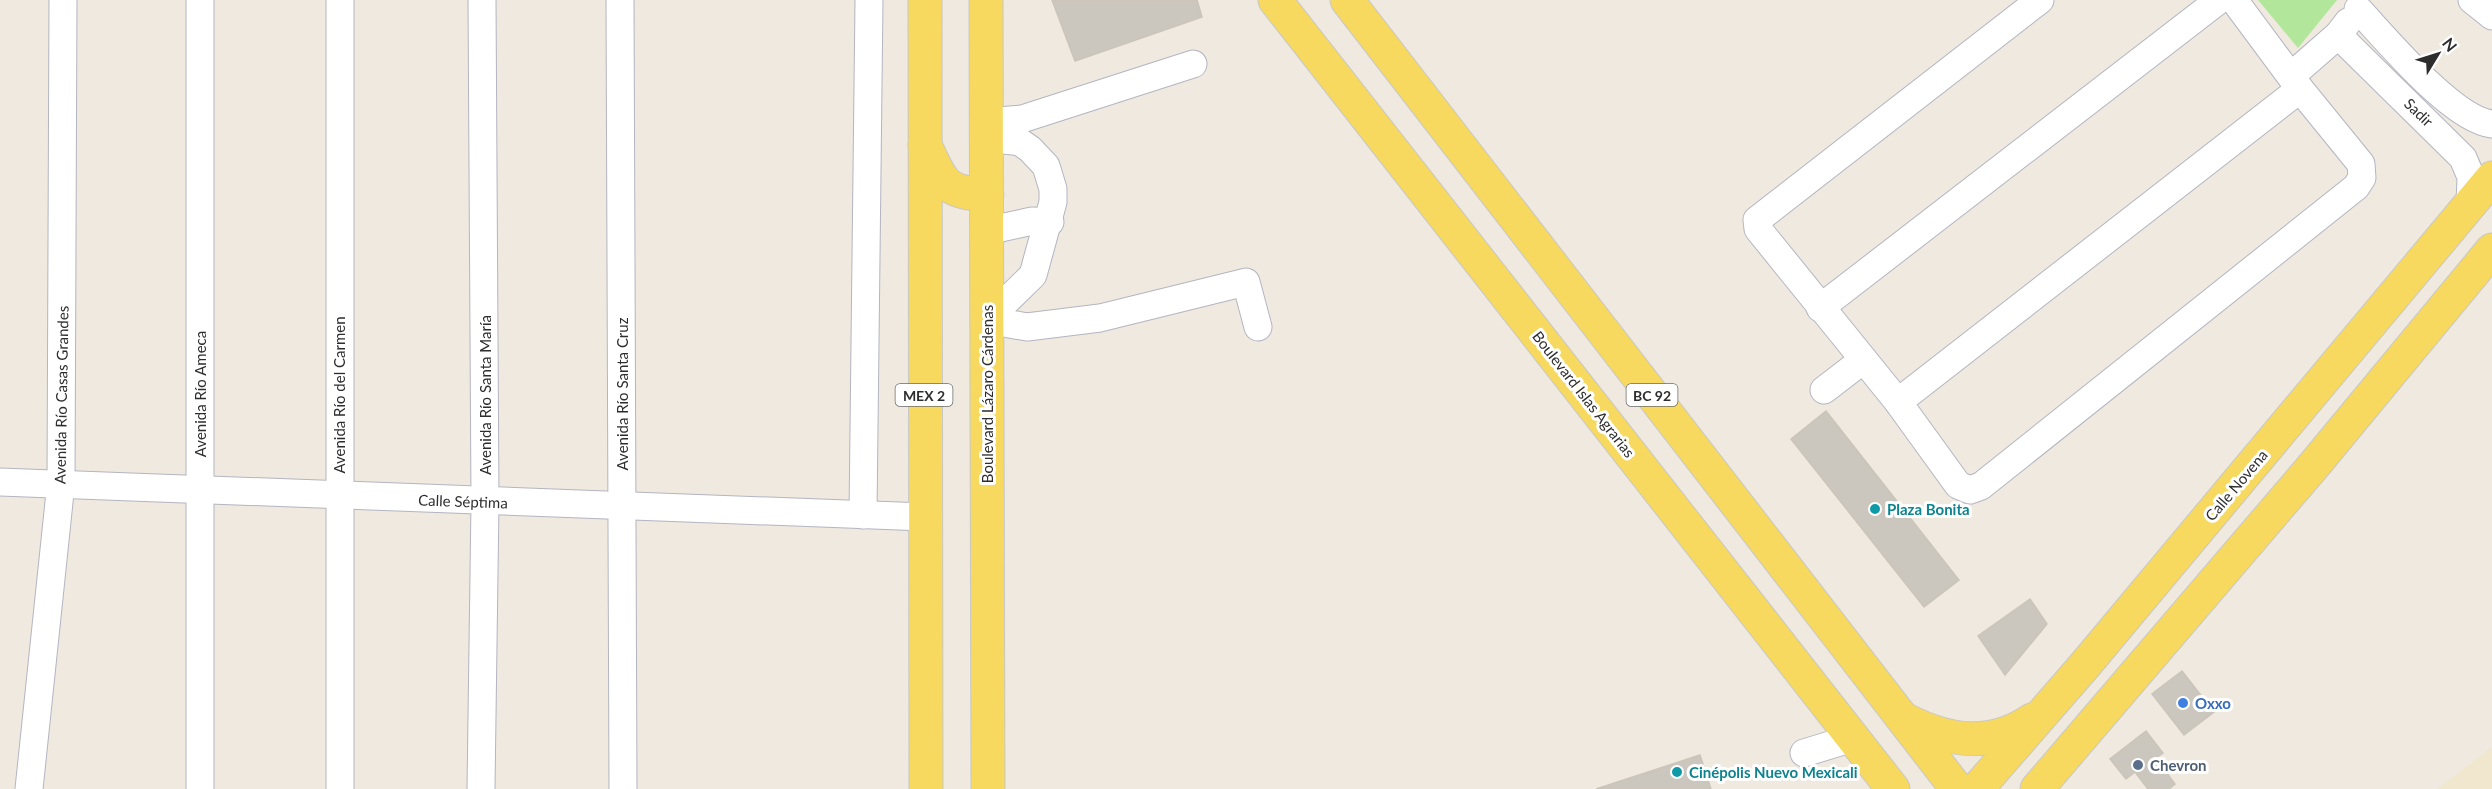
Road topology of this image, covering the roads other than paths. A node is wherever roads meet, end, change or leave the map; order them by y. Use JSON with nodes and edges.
{"nodes":[{"id":1,"x":63,"y":0,"type":"edge"},
{"id":2,"x":200,"y":0,"type":"edge"},
{"id":3,"x":340,"y":0,"type":"edge"},
{"id":4,"x":482,"y":0,"type":"edge"},
{"id":5,"x":620,"y":0,"type":"edge"},
{"id":6,"x":869,"y":0,"type":"edge"},
{"id":7,"x":925,"y":0,"type":"edge"},
{"id":8,"x":986,"y":0,"type":"edge"},
{"id":9,"x":1323,"y":0,"type":"edge"},
{"id":10,"x":1347,"y":0,"type":"edge"},
{"id":11,"x":2040,"y":0,"type":"edge"},
{"id":12,"x":2219,"y":0,"type":"edge"},
{"id":13,"x":2234,"y":0,"type":"edge"},
{"id":14,"x":2472,"y":0,"type":"edge"},
{"id":15,"x":2362,"y":5,"type":"edge"},
{"id":16,"x":1288,"y":7,"type":"edge"},
{"id":17,"x":2492,"y":16,"type":"edge"},
{"id":18,"x":2338,"y":35,"type":"junction"},
{"id":19,"x":1193,"y":64,"type":"dead end"},
{"id":20,"x":2296,"y":82,"type":"junction"},
{"id":21,"x":1425,"y":100,"type":"junction"},
{"id":22,"x":2492,"y":124,"type":"edge"},
{"id":23,"x":987,"y":130,"type":"junction"},
{"id":24,"x":924,"y":144,"type":"junction"},
{"id":25,"x":2492,"y":178,"type":"edge"},
{"id":26,"x":987,"y":195,"type":"junction"},
{"id":27,"x":2470,"y":205,"type":"junction"},
{"id":28,"x":1050,"y":222,"type":"junction"},
{"id":29,"x":987,"y":231,"type":"junction"},
{"id":30,"x":2492,"y":250,"type":"edge"},
{"id":31,"x":1820,"y":309,"type":"junction"},
{"id":32,"x":987,"y":320,"type":"junction"},
{"id":33,"x":1258,"y":327,"type":"dead end"},
{"id":34,"x":1863,"y":360,"type":"junction"},
{"id":35,"x":1824,"y":390,"type":"dead end"},
{"id":36,"x":1898,"y":402,"type":"junction"},
{"id":37,"x":1636,"y":460,"type":"junction"},
{"id":38,"x":0,"y":482,"type":"edge"},
{"id":39,"x":61,"y":483,"type":"junction"},
{"id":40,"x":201,"y":490,"type":"junction"},
{"id":41,"x":339,"y":496,"type":"junction"},
{"id":42,"x":485,"y":502,"type":"junction"},
{"id":43,"x":622,"y":507,"type":"junction"},
{"id":44,"x":863,"y":515,"type":"junction"},
{"id":45,"x":1746,"y":517,"type":"junction"},
{"id":46,"x":925,"y":518,"type":"junction"},
{"id":47,"x":2044,"y":712,"type":"junction"},
{"id":48,"x":1903,"y":719,"type":"junction"},
{"id":49,"x":1853,"y":738,"type":"junction"},
{"id":50,"x":1804,"y":753,"type":"dead end"},
{"id":51,"x":2044,"y":785,"type":"edge"},
{"id":52,"x":29,"y":789,"type":"edge"},
{"id":53,"x":200,"y":789,"type":"edge"},
{"id":54,"x":340,"y":789,"type":"edge"},
{"id":55,"x":481,"y":789,"type":"edge"},
{"id":56,"x":622,"y":789,"type":"edge"},
{"id":57,"x":926,"y":789,"type":"edge"},
{"id":58,"x":988,"y":789,"type":"edge"},
{"id":59,"x":1868,"y":789,"type":"edge"},
{"id":60,"x":1893,"y":789,"type":"edge"},
{"id":61,"x":1957,"y":789,"type":"edge"},
{"id":62,"x":1977,"y":789,"type":"edge"}],
"edges":[{"from":1,"to":39,"type":"street","name":"Avenida Río Casas Grandes"},
{"from":2,"to":40,"type":"street","name":"Avenida Río Ameca"},
{"from":3,"to":41,"type":"street","name":"Avenida Río del Carmen"},
{"from":4,"to":42,"type":"street","name":"Avenida Río Santa María"},
{"from":5,"to":43,"type":"street","name":"Avenida Río Santa Cruz"},
{"from":6,"to":44,"type":"street"},
{"from":7,"to":24,"type":"main road","number":"MEX 2"},
{"from":8,"to":23,"type":"main road","name":"Boulevard Lázaro Cárdenas"},
{"from":9,"to":21,"type":"main road"},
{"from":10,"to":21,"type":"main road","number":"BC 92"},
{"from":11,"to":31,"type":"street"},
{"from":12,"to":31,"type":"street"},
{"from":13,"to":20,"type":"street"},
{"from":14,"to":17,"type":"street"},
{"from":15,"to":18,"type":"street"},
{"from":15,"to":22,"type":"street","name":"Sadir"},
{"from":16,"to":37,"type":"main road","name":"Boulevard Islas Agrarias"},
{"from":18,"to":20,"type":"street"},
{"from":18,"to":27,"type":"street","name":"Sadir"},
{"from":19,"to":23,"type":"street"},
{"from":20,"to":36,"type":"street"},
{"from":20,"to":36,"type":"street"},
{"from":21,"to":45,"type":"main road","number":"BC 92"},
{"from":23,"to":26,"type":"main road","name":"Boulevard Lázaro Cárdenas"},
{"from":23,"to":28,"type":"street"},
{"from":24,"to":26,"type":"main road"},
{"from":24,"to":46,"type":"main road","number":"MEX 2"},
{"from":25,"to":27,"type":"main road","name":"Calle Novena"},
{"from":26,"to":29,"type":"main road","name":"Boulevard Lázaro Cárdenas"},
{"from":27,"to":47,"type":"main road","name":"Calle Novena"},
{"from":28,"to":29,"type":"street"},
{"from":28,"to":32,"type":"street"},
{"from":29,"to":32,"type":"main road","name":"Boulevard Lázaro Cárdenas"},
{"from":30,"to":51,"type":"main road"},
{"from":31,"to":34,"type":"street"},
{"from":32,"to":33,"type":"street"},
{"from":32,"to":58,"type":"main road","name":"Boulevard Lázaro Cárdenas"},
{"from":34,"to":35,"type":"street"},
{"from":34,"to":36,"type":"street"},
{"from":37,"to":45,"type":"main road"},
{"from":37,"to":49,"type":"main road","name":"Boulevard Islas Agrarias"},
{"from":38,"to":39,"type":"street","name":"Calle Séptima"},
{"from":39,"to":40,"type":"street","name":"Calle Séptima"},
{"from":39,"to":52,"type":"street","name":"Avenida Río Casas Grandes"},
{"from":40,"to":41,"type":"street","name":"Calle Séptima"},
{"from":40,"to":53,"type":"street","name":"Avenida Río Ameca"},
{"from":41,"to":42,"type":"street","name":"Calle Séptima"},
{"from":41,"to":54,"type":"street","name":"Avenida Río del Carmen"},
{"from":42,"to":43,"type":"street","name":"Calle Séptima"},
{"from":42,"to":55,"type":"street","name":"Avenida Río Santa María"},
{"from":43,"to":44,"type":"street","name":"Calle Séptima"},
{"from":43,"to":56,"type":"street","name":"Avenida Río Santa Cruz"},
{"from":44,"to":46,"type":"street","name":"Calle Séptima"},
{"from":45,"to":48,"type":"main road","number":"BC 92"},
{"from":46,"to":57,"type":"main road","number":"MEX 2"},
{"from":47,"to":48,"type":"main road"},
{"from":47,"to":62,"type":"main road","name":"Calle Novena"},
{"from":48,"to":61,"type":"main road","number":"BC 92"},
{"from":49,"to":50,"type":"street"},
{"from":49,"to":59,"type":"main road"},
{"from":49,"to":60,"type":"main road","name":"Boulevard Islas Agrarias"}]}
